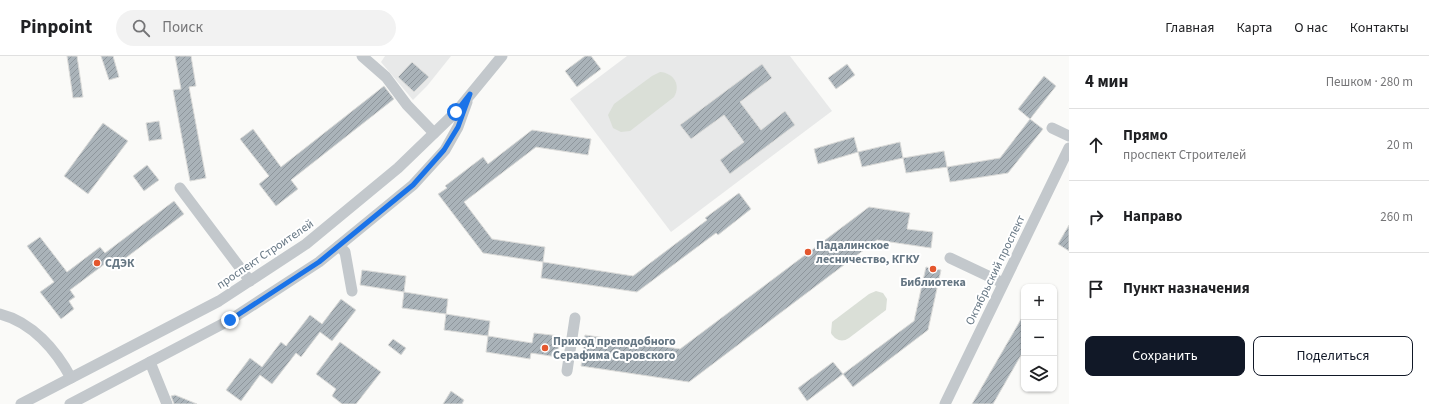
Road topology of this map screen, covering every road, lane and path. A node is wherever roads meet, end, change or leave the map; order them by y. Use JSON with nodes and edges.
{"nodes":[{"id":1,"x":362,"y":56,"type":"edge"},
{"id":2,"x":502,"y":56,"type":"edge"},
{"id":3,"x":470,"y":94,"type":"junction"},
{"id":4,"x":1052,"y":128,"type":"dead end"},
{"id":5,"x":434,"y":133,"type":"junction"},
{"id":6,"x":1069,"y":136,"type":"edge"},
{"id":7,"x":1069,"y":148,"type":"edge"},
{"id":8,"x":180,"y":188,"type":"dead end"},
{"id":9,"x":340,"y":246,"type":"junction"},
{"id":10,"x":950,"y":258,"type":"dead end"},
{"id":11,"x":250,"y":281,"type":"junction"},
{"id":12,"x":1003,"y":283,"type":"junction"},
{"id":13,"x":352,"y":291,"type":"dead end"},
{"id":14,"x":0,"y":314,"type":"edge"},
{"id":15,"x":575,"y":318,"type":"dead end"},
{"id":16,"x":150,"y":362,"type":"junction"},
{"id":17,"x":567,"y":371,"type":"dead end"},
{"id":18,"x":71,"y":378,"type":"junction"},
{"id":19,"x":21,"y":404,"type":"edge"},
{"id":20,"x":70,"y":404,"type":"edge"},
{"id":21,"x":167,"y":404,"type":"edge"},
{"id":22,"x":945,"y":404,"type":"edge"}],
"edges":[{"from":1,"to":5,"type":"street"},
{"from":2,"to":3,"type":"street","name":"проспект Строителей"},
{"from":3,"to":5,"type":"street","name":"проспект Строителей"},
{"from":3,"to":9,"type":"street"},
{"from":4,"to":6,"type":"street"},
{"from":5,"to":11,"type":"street","name":"проспект Строителей"},
{"from":7,"to":12,"type":"street","name":"Октябрьский проспект"},
{"from":8,"to":11,"type":"street"},
{"from":9,"to":13,"type":"street"},
{"from":9,"to":16,"type":"street"},
{"from":10,"to":12,"type":"street"},
{"from":11,"to":18,"type":"street","name":"проспект Строителей"},
{"from":12,"to":22,"type":"street","name":"Октябрьский проспект"},
{"from":14,"to":18,"type":"street"},
{"from":15,"to":17,"type":"street"},
{"from":16,"to":20,"type":"street"},
{"from":16,"to":21,"type":"street"},
{"from":18,"to":19,"type":"street","name":"проспект Строителей"}]}
